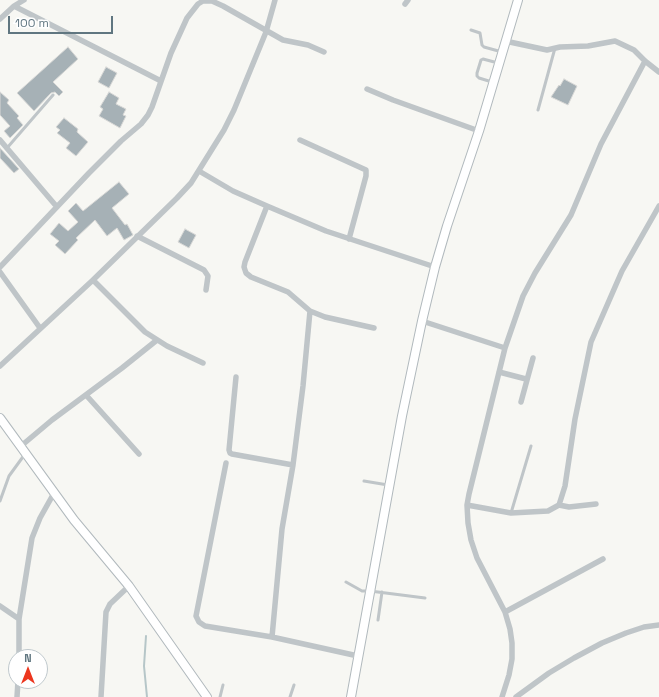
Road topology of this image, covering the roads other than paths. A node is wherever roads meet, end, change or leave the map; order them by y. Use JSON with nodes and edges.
{"nodes":[{"id":1,"x":24,"y":0,"type":"edge"},
{"id":2,"x":275,"y":0,"type":"edge"},
{"id":3,"x":518,"y":0,"type":"edge"},
{"id":4,"x":202,"y":1,"type":"edge"},
{"id":5,"x":14,"y":6,"type":"junction"},
{"id":6,"x":0,"y":19,"type":"edge"},
{"id":7,"x":471,"y":30,"type":"dead end"},
{"id":8,"x":266,"y":32,"type":"junction"},
{"id":9,"x":505,"y":40,"type":"junction"},
{"id":10,"x":555,"y":48,"type":"junction"},
{"id":11,"x":324,"y":52,"type":"dead end"},
{"id":12,"x":502,"y":52,"type":"junction"},
{"id":13,"x":645,"y":61,"type":"junction"},
{"id":14,"x":498,"y":63,"type":"junction"},
{"id":15,"x":659,"y":72,"type":"edge"},
{"id":16,"x":161,"y":81,"type":"junction"},
{"id":17,"x":493,"y":82,"type":"junction"},
{"id":18,"x":367,"y":89,"type":"dead end"},
{"id":19,"x":53,"y":95,"type":"dead end"},
{"id":20,"x":538,"y":110,"type":"dead end"},
{"id":21,"x":479,"y":131,"type":"junction"},
{"id":22,"x":0,"y":140,"type":"edge"},
{"id":23,"x":300,"y":140,"type":"dead end"},
{"id":24,"x":7,"y":148,"type":"junction"},
{"id":25,"x":199,"y":171,"type":"junction"},
{"id":26,"x":267,"y":206,"type":"junction"},
{"id":27,"x":659,"y":206,"type":"edge"},
{"id":28,"x":57,"y":207,"type":"junction"},
{"id":29,"x":137,"y":236,"type":"junction"},
{"id":30,"x":349,"y":239,"type":"junction"},
{"id":31,"x":0,"y":267,"type":"edge"},
{"id":32,"x":435,"y":267,"type":"junction"},
{"id":33,"x":0,"y":272,"type":"edge"},
{"id":34,"x":93,"y":280,"type":"junction"},
{"id":35,"x":206,"y":290,"type":"dead end"},
{"id":36,"x":310,"y":311,"type":"junction"},
{"id":37,"x":422,"y":321,"type":"junction"},
{"id":38,"x":40,"y":328,"type":"junction"},
{"id":39,"x":374,"y":328,"type":"dead end"},
{"id":40,"x":157,"y":340,"type":"junction"},
{"id":41,"x":505,"y":348,"type":"junction"},
{"id":42,"x":534,"y":358,"type":"dead end"},
{"id":43,"x":203,"y":363,"type":"dead end"},
{"id":44,"x":0,"y":366,"type":"edge"},
{"id":45,"x":499,"y":372,"type":"junction"},
{"id":46,"x":236,"y":377,"type":"dead end"},
{"id":47,"x":526,"y":379,"type":"junction"},
{"id":48,"x":86,"y":395,"type":"junction"},
{"id":49,"x":521,"y":402,"type":"dead end"},
{"id":50,"x":0,"y":418,"type":"edge"},
{"id":51,"x":531,"y":446,"type":"dead end"},
{"id":52,"x":24,"y":449,"type":"junction"},
{"id":53,"x":139,"y":454,"type":"dead end"},
{"id":54,"x":226,"y":463,"type":"dead end"},
{"id":55,"x":293,"y":465,"type":"junction"},
{"id":56,"x":364,"y":481,"type":"dead end"},
{"id":57,"x":390,"y":486,"type":"junction"},
{"id":58,"x":54,"y":493,"type":"junction"},
{"id":59,"x":0,"y":501,"type":"edge"},
{"id":60,"x":596,"y":504,"type":"dead end"},
{"id":61,"x":467,"y":505,"type":"junction"},
{"id":62,"x":559,"y":505,"type":"junction"},
{"id":63,"x":511,"y":513,"type":"junction"},
{"id":64,"x":603,"y":559,"type":"dead end"},
{"id":65,"x":346,"y":582,"type":"dead end"},
{"id":66,"x":129,"y":586,"type":"junction"},
{"id":67,"x":370,"y":591,"type":"junction"},
{"id":68,"x":382,"y":592,"type":"junction"},
{"id":69,"x":424,"y":598,"type":"dead end"},
{"id":70,"x":0,"y":606,"type":"edge"},
{"id":71,"x":504,"y":612,"type":"junction"},
{"id":72,"x":19,"y":620,"type":"junction"},
{"id":73,"x":378,"y":620,"type":"dead end"},
{"id":74,"x":659,"y":625,"type":"edge"},
{"id":75,"x":272,"y":637,"type":"junction"},
{"id":76,"x":19,"y":649,"type":"edge"},
{"id":77,"x":358,"y":656,"type":"junction"},
{"id":78,"x":223,"y":685,"type":"dead end"},
{"id":79,"x":294,"y":685,"type":"dead end"},
{"id":80,"x":204,"y":696,"type":"edge"},
{"id":81,"x":101,"y":697,"type":"edge"},
{"id":82,"x":220,"y":697,"type":"edge"},
{"id":83,"x":290,"y":697,"type":"edge"},
{"id":84,"x":351,"y":697,"type":"edge"},
{"id":85,"x":502,"y":697,"type":"edge"},
{"id":86,"x":516,"y":697,"type":"edge"}],
"edges":[{"from":1,"to":5,"type":"street"},
{"from":2,"to":8,"type":"street"},
{"from":3,"to":9,"type":"main road"},
{"from":4,"to":8,"type":"street"},
{"from":4,"to":16,"type":"street"},
{"from":5,"to":6,"type":"street"},
{"from":5,"to":16,"type":"street"},
{"from":7,"to":12,"type":"lane"},
{"from":8,"to":11,"type":"street"},
{"from":8,"to":25,"type":"street"},
{"from":9,"to":10,"type":"street"},
{"from":9,"to":12,"type":"main road"},
{"from":10,"to":13,"type":"street"},
{"from":10,"to":20,"type":"lane"},
{"from":12,"to":14,"type":"main road"},
{"from":13,"to":15,"type":"street"},
{"from":13,"to":41,"type":"street"},
{"from":14,"to":17,"type":"main road"},
{"from":14,"to":17,"type":"lane"},
{"from":16,"to":28,"type":"street"},
{"from":17,"to":21,"type":"main road"},
{"from":18,"to":21,"type":"street"},
{"from":19,"to":24,"type":"lane"},
{"from":21,"to":32,"type":"main road"},
{"from":22,"to":24,"type":"street"},
{"from":23,"to":30,"type":"street"},
{"from":24,"to":28,"type":"street"},
{"from":25,"to":26,"type":"street"},
{"from":25,"to":29,"type":"street"},
{"from":26,"to":30,"type":"street"},
{"from":26,"to":36,"type":"street"},
{"from":27,"to":62,"type":"street"},
{"from":28,"to":31,"type":"street"},
{"from":29,"to":34,"type":"street"},
{"from":29,"to":35,"type":"street"},
{"from":30,"to":32,"type":"street"},
{"from":32,"to":37,"type":"main road"},
{"from":33,"to":38,"type":"street"},
{"from":34,"to":38,"type":"street"},
{"from":34,"to":40,"type":"street"},
{"from":36,"to":39,"type":"street"},
{"from":36,"to":55,"type":"street"},
{"from":37,"to":41,"type":"street"},
{"from":37,"to":57,"type":"main road"},
{"from":38,"to":44,"type":"street"},
{"from":40,"to":43,"type":"street"},
{"from":40,"to":48,"type":"street"},
{"from":41,"to":45,"type":"street"},
{"from":42,"to":47,"type":"street"},
{"from":45,"to":47,"type":"street"},
{"from":45,"to":61,"type":"street"},
{"from":46,"to":55,"type":"street"},
{"from":47,"to":49,"type":"street"},
{"from":48,"to":52,"type":"street"},
{"from":48,"to":53,"type":"street"},
{"from":50,"to":52,"type":"main road"},
{"from":51,"to":63,"type":"lane"},
{"from":52,"to":58,"type":"main road"},
{"from":52,"to":59,"type":"lane"},
{"from":54,"to":75,"type":"street"},
{"from":55,"to":75,"type":"street"},
{"from":56,"to":57,"type":"lane"},
{"from":57,"to":67,"type":"main road"},
{"from":58,"to":66,"type":"main road"},
{"from":58,"to":72,"type":"street"},
{"from":60,"to":62,"type":"street"},
{"from":61,"to":63,"type":"street"},
{"from":61,"to":71,"type":"street"},
{"from":62,"to":63,"type":"street"},
{"from":64,"to":71,"type":"street"},
{"from":65,"to":67,"type":"lane"},
{"from":66,"to":80,"type":"main road"},
{"from":66,"to":81,"type":"street"},
{"from":67,"to":68,"type":"lane"},
{"from":67,"to":77,"type":"main road"},
{"from":68,"to":69,"type":"lane"},
{"from":68,"to":73,"type":"lane"},
{"from":70,"to":72,"type":"street"},
{"from":71,"to":85,"type":"street"},
{"from":72,"to":76,"type":"street"},
{"from":74,"to":86,"type":"street"},
{"from":75,"to":77,"type":"street"},
{"from":77,"to":84,"type":"main road"},
{"from":78,"to":82,"type":"lane"},
{"from":79,"to":83,"type":"lane"}]}
